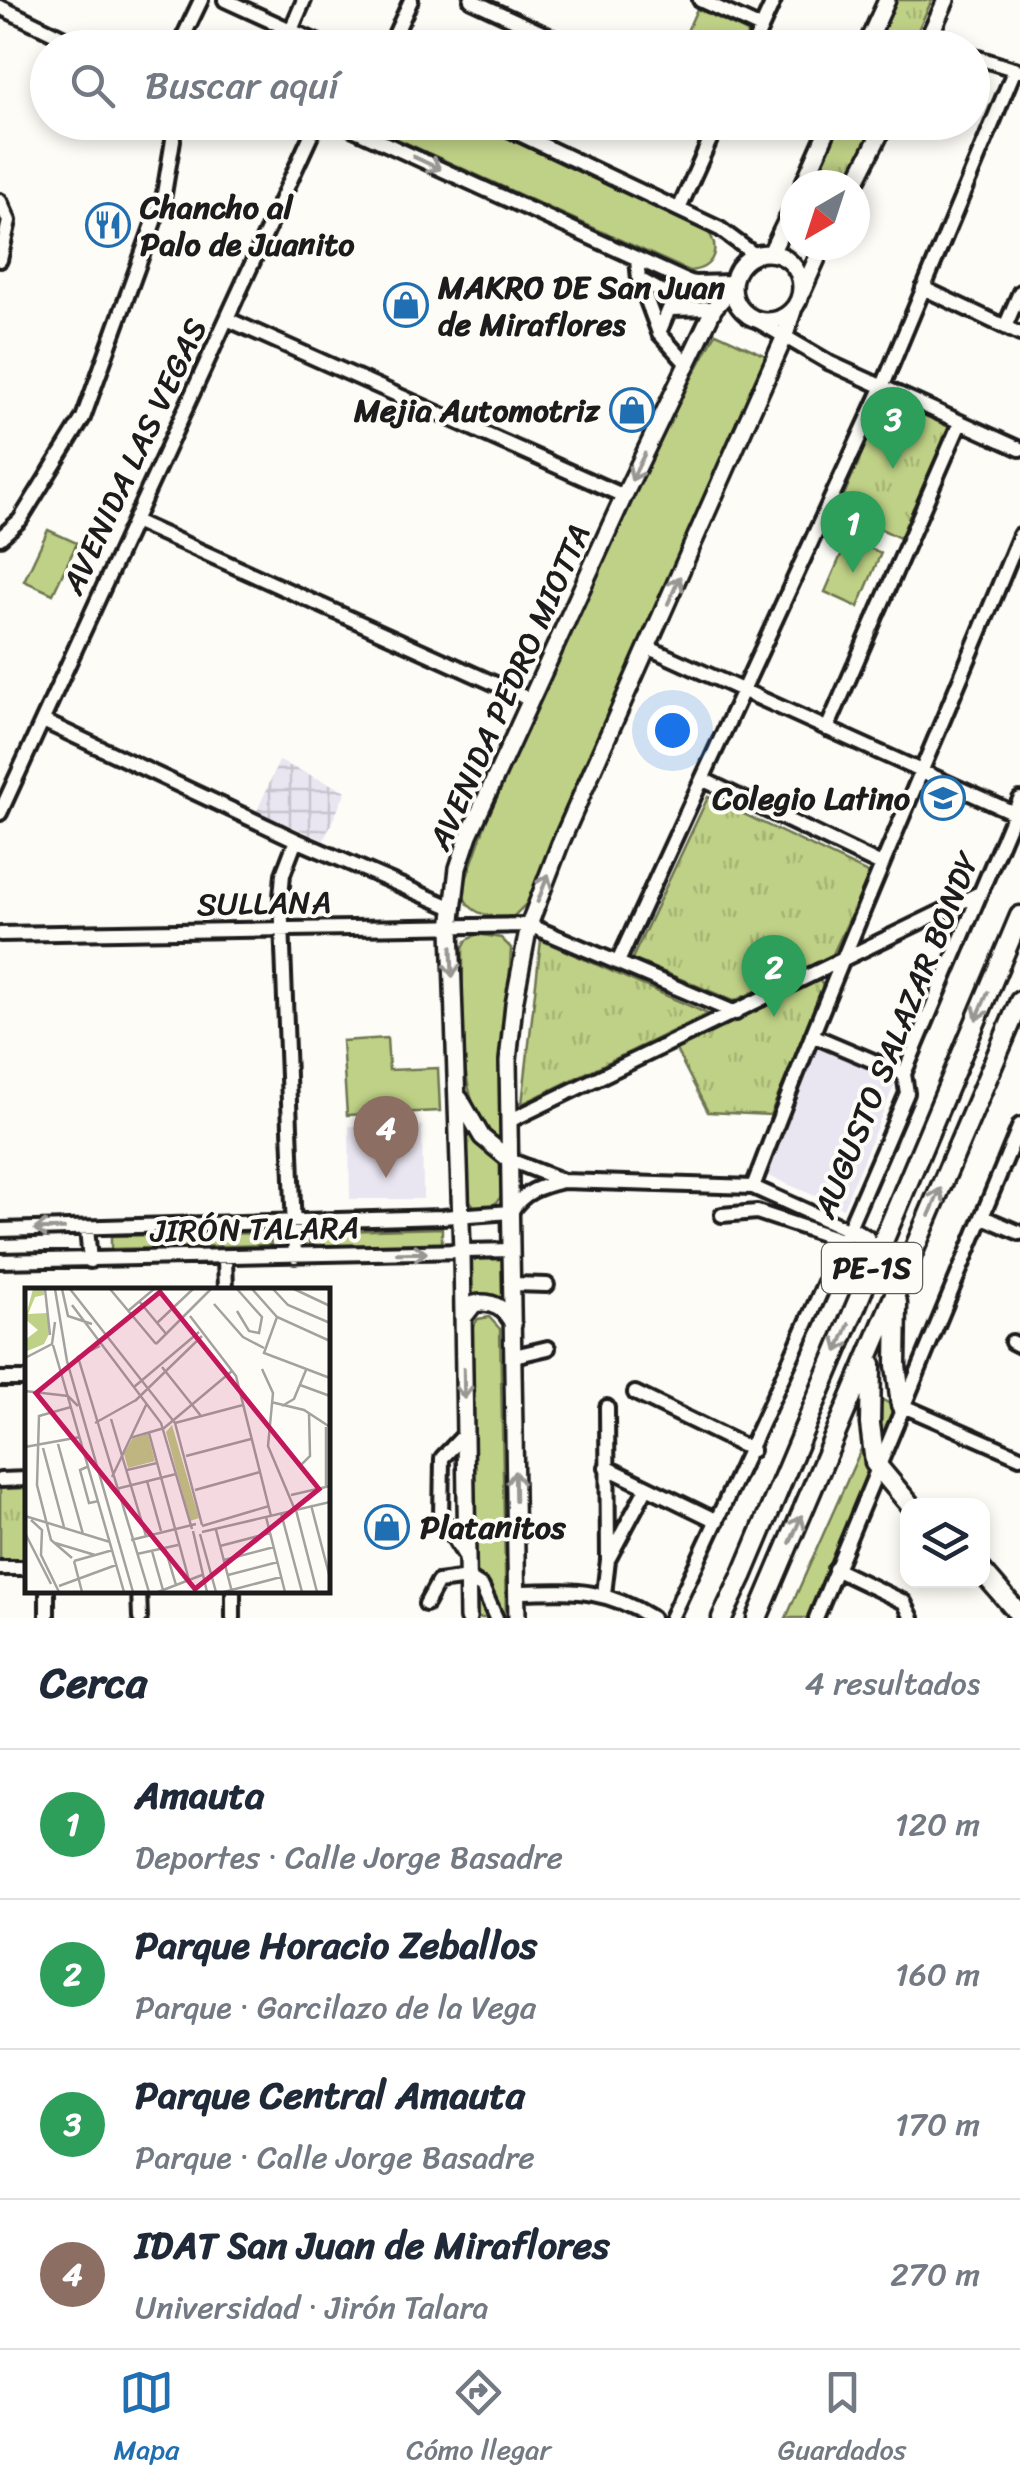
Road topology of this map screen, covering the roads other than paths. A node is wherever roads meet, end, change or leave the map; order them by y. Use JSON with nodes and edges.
{"nodes":[{"id":1,"x":201,"y":0,"type":"edge"},
{"id":2,"x":224,"y":0,"type":"edge"},
{"id":3,"x":304,"y":0,"type":"edge"},
{"id":4,"x":411,"y":0,"type":"edge"},
{"id":5,"x":471,"y":0,"type":"edge"},
{"id":6,"x":700,"y":0,"type":"edge"},
{"id":7,"x":774,"y":0,"type":"edge"},
{"id":8,"x":887,"y":0,"type":"edge"},
{"id":9,"x":946,"y":0,"type":"edge"},
{"id":10,"x":0,"y":6,"type":"edge"},
{"id":11,"x":761,"y":28,"type":"joint"},
{"id":12,"x":48,"y":30,"type":"edge"},
{"id":13,"x":187,"y":30,"type":"edge"},
{"id":14,"x":291,"y":30,"type":"joint"},
{"id":15,"x":397,"y":30,"type":"edge"},
{"id":16,"x":536,"y":30,"type":"edge"},
{"id":17,"x":874,"y":30,"type":"edge"},
{"id":18,"x":932,"y":30,"type":"edge"},
{"id":19,"x":990,"y":62,"type":"edge"},
{"id":20,"x":1017,"y":70,"type":"edge"},
{"id":21,"x":990,"y":133,"type":"edge"},
{"id":22,"x":173,"y":140,"type":"edge"},
{"id":23,"x":309,"y":140,"type":"edge"},
{"id":24,"x":377,"y":140,"type":"edge"},
{"id":25,"x":532,"y":140,"type":"edge"},
{"id":26,"x":710,"y":140,"type":"edge"},
{"id":27,"x":824,"y":140,"type":"edge"},
{"id":28,"x":877,"y":140,"type":"edge"},
{"id":29,"x":987,"y":140,"type":"edge"},
{"id":30,"x":810,"y":170,"type":"edge"},
{"id":31,"x":862,"y":170,"type":"edge"},
{"id":32,"x":0,"y":201,"type":"edge"},
{"id":33,"x":678,"y":209,"type":"junction"},
{"id":34,"x":780,"y":227,"type":"edge"},
{"id":35,"x":763,"y":254,"type":"junction"},
{"id":36,"x":0,"y":260,"type":"edge"},
{"id":37,"x":637,"y":260,"type":"junction"},
{"id":38,"x":816,"y":260,"type":"edge"},
{"id":39,"x":639,"y":279,"type":"junction"},
{"id":40,"x":684,"y":280,"type":"junction"},
{"id":41,"x":732,"y":285,"type":"junction"},
{"id":42,"x":923,"y":288,"type":"junction"},
{"id":43,"x":1020,"y":292,"type":"edge"},
{"id":44,"x":664,"y":293,"type":"junction"},
{"id":45,"x":797,"y":303,"type":"junction"},
{"id":46,"x":714,"y":308,"type":"junction"},
{"id":47,"x":669,"y":309,"type":"junction"},
{"id":48,"x":227,"y":319,"type":"junction"},
{"id":49,"x":758,"y":321,"type":"junction"},
{"id":50,"x":1006,"y":327,"type":"junction"},
{"id":51,"x":659,"y":332,"type":"junction"},
{"id":52,"x":1020,"y":334,"type":"edge"},
{"id":53,"x":784,"y":338,"type":"junction"},
{"id":54,"x":687,"y":364,"type":"junction"},
{"id":55,"x":882,"y":388,"type":"junction"},
{"id":56,"x":960,"y":422,"type":"junction"},
{"id":57,"x":1020,"y":449,"type":"edge"},
{"id":58,"x":624,"y":496,"type":"junction"},
{"id":59,"x":134,"y":521,"type":"junction"},
{"id":60,"x":1020,"y":535,"type":"edge"},
{"id":61,"x":0,"y":538,"type":"edge"},
{"id":62,"x":649,"y":648,"type":"junction"},
{"id":63,"x":744,"y":692,"type":"junction"},
{"id":64,"x":531,"y":700,"type":"junction"},
{"id":65,"x":42,"y":721,"type":"junction"},
{"id":66,"x":827,"y":729,"type":"junction"},
{"id":67,"x":922,"y":772,"type":"junction"},
{"id":68,"x":702,"y":779,"type":"junction"},
{"id":69,"x":1020,"y":799,"type":"edge"},
{"id":70,"x":0,"y":813,"type":"edge"},
{"id":71,"x":1014,"y":813,"type":"junction"},
{"id":72,"x":296,"y":840,"type":"junction"},
{"id":73,"x":881,"y":865,"type":"junction"},
{"id":74,"x":980,"y":893,"type":"junction"},
{"id":75,"x":451,"y":908,"type":"junction"},
{"id":76,"x":1020,"y":916,"type":"edge"},
{"id":77,"x":529,"y":924,"type":"junction"},
{"id":78,"x":450,"y":928,"type":"junction"},
{"id":79,"x":282,"y":930,"type":"junction"},
{"id":80,"x":0,"y":934,"type":"edge"},
{"id":81,"x":841,"y":959,"type":"junction"},
{"id":82,"x":618,"y":962,"type":"junction"},
{"id":83,"x":1020,"y":1001,"type":"edge"},
{"id":84,"x":736,"y":1013,"type":"junction"},
{"id":85,"x":812,"y":1034,"type":"junction"},
{"id":86,"x":904,"y":1074,"type":"junction"},
{"id":87,"x":456,"y":1091,"type":"junction"},
{"id":88,"x":509,"y":1121,"type":"junction"},
{"id":89,"x":1020,"y":1126,"type":"edge"},
{"id":90,"x":510,"y":1160,"type":"junction"},
{"id":91,"x":563,"y":1181,"type":"junction"},
{"id":92,"x":753,"y":1186,"type":"junction"},
{"id":93,"x":510,"y":1212,"type":"junction"},
{"id":94,"x":722,"y":1215,"type":"dead end"},
{"id":95,"x":461,"y":1216,"type":"junction"},
{"id":96,"x":982,"y":1217,"type":"junction"},
{"id":97,"x":292,"y":1222,"type":"junction"},
{"id":98,"x":87,"y":1228,"type":"junction"},
{"id":99,"x":0,"y":1230,"type":"edge"},
{"id":100,"x":1020,"y":1233,"type":"edge"},
{"id":101,"x":846,"y":1235,"type":"junction"},
{"id":102,"x":512,"y":1250,"type":"junction"},
{"id":103,"x":462,"y":1252,"type":"junction"},
{"id":104,"x":295,"y":1256,"type":"junction"},
{"id":105,"x":226,"y":1258,"type":"junction"},
{"id":106,"x":0,"y":1261,"type":"edge"},
{"id":107,"x":90,"y":1261,"type":"junction"},
{"id":108,"x":874,"y":1264,"type":"junction"},
{"id":109,"x":512,"y":1284,"type":"junction"},
{"id":110,"x":547,"y":1286,"type":"dead end"},
{"id":111,"x":226,"y":1288,"type":"edge"},
{"id":112,"x":896,"y":1292,"type":"junction"},
{"id":113,"x":463,"y":1318,"type":"junction"},
{"id":114,"x":513,"y":1325,"type":"junction"},
{"id":115,"x":548,"y":1348,"type":"dead end"},
{"id":116,"x":872,"y":1354,"type":"junction"},
{"id":117,"x":514,"y":1356,"type":"junction"},
{"id":118,"x":25,"y":1378,"type":"edge"},
{"id":119,"x":0,"y":1379,"type":"edge"},
{"id":120,"x":635,"y":1392,"type":"dead end"},
{"id":121,"x":902,"y":1405,"type":"junction"},
{"id":122,"x":607,"y":1406,"type":"dead end"},
{"id":123,"x":466,"y":1434,"type":"junction"},
{"id":124,"x":752,"y":1450,"type":"junction"},
{"id":125,"x":1020,"y":1457,"type":"edge"},
{"id":126,"x":877,"y":1467,"type":"junction"},
{"id":127,"x":606,"y":1468,"type":"junction"},
{"id":128,"x":25,"y":1479,"type":"edge"},
{"id":129,"x":0,"y":1480,"type":"edge"},
{"id":130,"x":647,"y":1487,"type":"junction"},
{"id":131,"x":904,"y":1498,"type":"edge"},
{"id":132,"x":717,"y":1521,"type":"junction"},
{"id":133,"x":608,"y":1560,"type":"junction"},
{"id":134,"x":468,"y":1569,"type":"junction"},
{"id":135,"x":835,"y":1569,"type":"junction"},
{"id":136,"x":990,"y":1580,"type":"edge"},
{"id":137,"x":517,"y":1592,"type":"junction"},
{"id":138,"x":604,"y":1594,"type":"junction"},
{"id":139,"x":426,"y":1604,"type":"dead end"},
{"id":140,"x":1020,"y":1615,"type":"edge"},
{"id":141,"x":468,"y":1618,"type":"edge"},
{"id":142,"x":496,"y":1618,"type":"edge"},
{"id":143,"x":517,"y":1618,"type":"edge"},
{"id":144,"x":652,"y":1618,"type":"edge"},
{"id":145,"x":671,"y":1618,"type":"edge"},
{"id":146,"x":722,"y":1618,"type":"edge"},
{"id":147,"x":757,"y":1618,"type":"edge"},
{"id":148,"x":816,"y":1618,"type":"edge"},
{"id":149,"x":912,"y":1618,"type":"edge"}],
"edges":[{"from":1,"to":13,"type":"street"},
{"from":2,"to":14,"type":"street"},
{"from":3,"to":14,"type":"street"},
{"from":4,"to":15,"type":"street"},
{"from":5,"to":16,"type":"street"},
{"from":6,"to":11,"type":"street"},
{"from":7,"to":11,"type":"street"},
{"from":8,"to":17,"type":"main road"},
{"from":9,"to":18,"type":"main road"},
{"from":10,"to":12,"type":"street"},
{"from":19,"to":20,"type":"street"},
{"from":20,"to":21,"type":"street"},
{"from":22,"to":61,"type":"street"},
{"from":23,"to":48,"type":"street","name":"AVENIDA LAS VEGAS"},
{"from":24,"to":37,"type":"street","one_way":true},
{"from":25,"to":33,"type":"street"},
{"from":26,"to":33,"type":"street"},
{"from":27,"to":30,"type":"main road"},
{"from":28,"to":31,"type":"main road"},
{"from":29,"to":42,"type":"street"},
{"from":32,"to":36,"type":"street"},
{"from":33,"to":35,"type":"street"},
{"from":34,"to":35,"type":"main road"},
{"from":35,"to":41,"type":"main road"},
{"from":35,"to":45,"type":"main road"},
{"from":37,"to":39,"type":"street"},
{"from":37,"to":40,"type":"street"},
{"from":38,"to":45,"type":"main road"},
{"from":39,"to":44,"type":"street"},
{"from":39,"to":51,"type":"street"},
{"from":40,"to":41,"type":"street"},
{"from":40,"to":44,"type":"street"},
{"from":41,"to":46,"type":"main road","name":"AVENIDA PEDRO MIOTTA"},
{"from":41,"to":49,"type":"main road"},
{"from":42,"to":50,"type":"street"},
{"from":42,"to":55,"type":"street"},
{"from":43,"to":50,"type":"street"},
{"from":44,"to":47,"type":"street"},
{"from":45,"to":49,"type":"main road"},
{"from":45,"to":53,"type":"main road"},
{"from":46,"to":47,"type":"street"},
{"from":46,"to":54,"type":"main road","name":"AVENIDA PEDRO MIOTTA"},
{"from":47,"to":51,"type":"street"},
{"from":48,"to":58,"type":"street"},
{"from":48,"to":59,"type":"street","name":"AVENIDA LAS VEGAS"},
{"from":49,"to":53,"type":"street"},
{"from":50,"to":52,"type":"street"},
{"from":51,"to":54,"type":"street"},
{"from":53,"to":55,"type":"street"},
{"from":62,"to":53,"type":"main road","one_way":true},
{"from":54,"to":58,"type":"main road","name":"AVENIDA PEDRO MIOTTA","one_way":true},
{"from":55,"to":56,"type":"street"},
{"from":55,"to":63,"type":"street"},
{"from":56,"to":57,"type":"street"},
{"from":56,"to":66,"type":"street"},
{"from":58,"to":64,"type":"main road","name":"AVENIDA PEDRO MIOTTA"},
{"from":59,"to":64,"type":"street"},
{"from":59,"to":65,"type":"street","name":"AVENIDA LAS VEGAS"},
{"from":60,"to":67,"type":"street"},
{"from":62,"to":63,"type":"street"},
{"from":77,"to":62,"type":"main road","one_way":true},
{"from":63,"to":66,"type":"street"},
{"from":63,"to":68,"type":"street"},
{"from":64,"to":75,"type":"main road","name":"AVENIDA PEDRO MIOTTA"},
{"from":65,"to":70,"type":"street","name":"AVENIDA LAS VEGAS"},
{"from":65,"to":72,"type":"street","name":"SULLANA"},
{"from":66,"to":67,"type":"street"},
{"from":67,"to":71,"type":"street"},
{"from":67,"to":73,"type":"street"},
{"from":68,"to":73,"type":"street"},
{"from":68,"to":82,"type":"street"},
{"from":69,"to":71,"type":"street","name":"AUGUSTO SALAZAR BONDY"},
{"from":71,"to":74,"type":"street","name":"AUGUSTO SALAZAR BONDY"},
{"from":72,"to":75,"type":"street","name":"SULLANA"},
{"from":72,"to":79,"type":"street"},
{"from":73,"to":81,"type":"street"},
{"from":74,"to":81,"type":"street"},
{"from":74,"to":86,"type":"street","name":"AUGUSTO SALAZAR BONDY"},
{"from":75,"to":78,"type":"main road","name":"AVENIDA PEDRO MIOTTA"},
{"from":76,"to":108,"type":"highway","number":"PE-1S","one_way":true},
{"from":77,"to":78,"type":"street","name":"SULLANA"},
{"from":77,"to":82,"type":"street"},
{"from":77,"to":88,"type":"main road"},
{"from":78,"to":79,"type":"street","name":"SULLANA"},
{"from":78,"to":87,"type":"main road","name":"AVENIDA PEDRO MIOTTA","one_way":true},
{"from":79,"to":80,"type":"street","name":"SULLANA"},
{"from":79,"to":97,"type":"street"},
{"from":81,"to":84,"type":"street"},
{"from":81,"to":85,"type":"street"},
{"from":82,"to":84,"type":"street"},
{"from":112,"to":83,"type":"highway","number":"PE-1S","one_way":true},
{"from":84,"to":88,"type":"street"},
{"from":85,"to":86,"type":"street"},
{"from":85,"to":92,"type":"street"},
{"from":86,"to":101,"type":"street","name":"AUGUSTO SALAZAR BONDY"},
{"from":87,"to":90,"type":"main road"},
{"from":87,"to":95,"type":"main road","name":"AVENIDA PEDRO MIOTTA"},
{"from":88,"to":90,"type":"main road"},
{"from":89,"to":96,"type":"street"},
{"from":90,"to":91,"type":"street"},
{"from":90,"to":93,"type":"main road"},
{"from":91,"to":92,"type":"street"},
{"from":91,"to":93,"type":"street"},
{"from":92,"to":101,"type":"street"},
{"from":93,"to":95,"type":"street","name":"JIRÓN TALARA"},
{"from":93,"to":102,"type":"main road"},
{"from":94,"to":101,"type":"street"},
{"from":95,"to":97,"type":"street","name":"JIRÓN TALARA"},
{"from":95,"to":103,"type":"main road","name":"AVENIDA PEDRO MIOTTA"},
{"from":96,"to":100,"type":"street"},
{"from":96,"to":121,"type":"street"},
{"from":97,"to":98,"type":"street","name":"JIRÓN TALARA"},
{"from":97,"to":104,"type":"street"},
{"from":98,"to":99,"type":"street","name":"JIRÓN TALARA","one_way":true},
{"from":98,"to":107,"type":"street"},
{"from":101,"to":108,"type":"highway"},
{"from":101,"to":124,"type":"street","name":"AUGUSTO SALAZAR BONDY"},
{"from":102,"to":103,"type":"street","name":"JIRÓN TALARA"},
{"from":102,"to":109,"type":"main road"},
{"from":104,"to":103,"type":"street","name":"JIRÓN TALARA","one_way":true},
{"from":103,"to":113,"type":"main road","name":"AVENIDA PEDRO MIOTTA"},
{"from":104,"to":105,"type":"street","name":"JIRÓN TALARA"},
{"from":105,"to":107,"type":"street","name":"JIRÓN TALARA"},
{"from":105,"to":111,"type":"street"},
{"from":106,"to":107,"type":"street","name":"JIRÓN TALARA"},
{"from":108,"to":146,"type":"highway","number":"PE-1S","one_way":true},
{"from":109,"to":110,"type":"street"},
{"from":109,"to":114,"type":"main road"},
{"from":112,"to":116,"type":"highway","number":"PE-1S"},
{"from":112,"to":121,"type":"highway"},
{"from":113,"to":114,"type":"main road"},
{"from":113,"to":123,"type":"main road","name":"AVENIDA PEDRO MIOTTA","one_way":true},
{"from":114,"to":117,"type":"main road"},
{"from":115,"to":117,"type":"street"},
{"from":116,"to":126,"type":"highway"},
{"from":147,"to":116,"type":"highway","number":"PE-1S","one_way":true},
{"from":137,"to":117,"type":"main road","one_way":true},
{"from":118,"to":119,"type":"street"},
{"from":120,"to":124,"type":"street"},
{"from":121,"to":125,"type":"street"},
{"from":121,"to":126,"type":"street"},
{"from":122,"to":127,"type":"street"},
{"from":123,"to":134,"type":"main road","name":"AVENIDA PEDRO MIOTTA"},
{"from":123,"to":134,"type":"street"},
{"from":124,"to":132,"type":"street","name":"AUGUSTO SALAZAR BONDY"},
{"from":126,"to":131,"type":"highway"},
{"from":126,"to":135,"type":"street"},
{"from":127,"to":130,"type":"street"},
{"from":127,"to":133,"type":"street"},
{"from":128,"to":129,"type":"street"},
{"from":130,"to":132,"type":"street"},
{"from":130,"to":133,"type":"street"},
{"from":132,"to":145,"type":"street","name":"AUGUSTO SALAZAR BONDY"},
{"from":133,"to":138,"type":"street"},
{"from":134,"to":139,"type":"street"},
{"from":134,"to":141,"type":"main road","name":"AVENIDA PEDRO MIOTTA"},
{"from":134,"to":142,"type":"street"},
{"from":135,"to":148,"type":"street"},
{"from":135,"to":149,"type":"street"},
{"from":136,"to":140,"type":"highway"},
{"from":137,"to":138,"type":"street"},
{"from":137,"to":143,"type":"main road"},
{"from":138,"to":144,"type":"street"}]}
